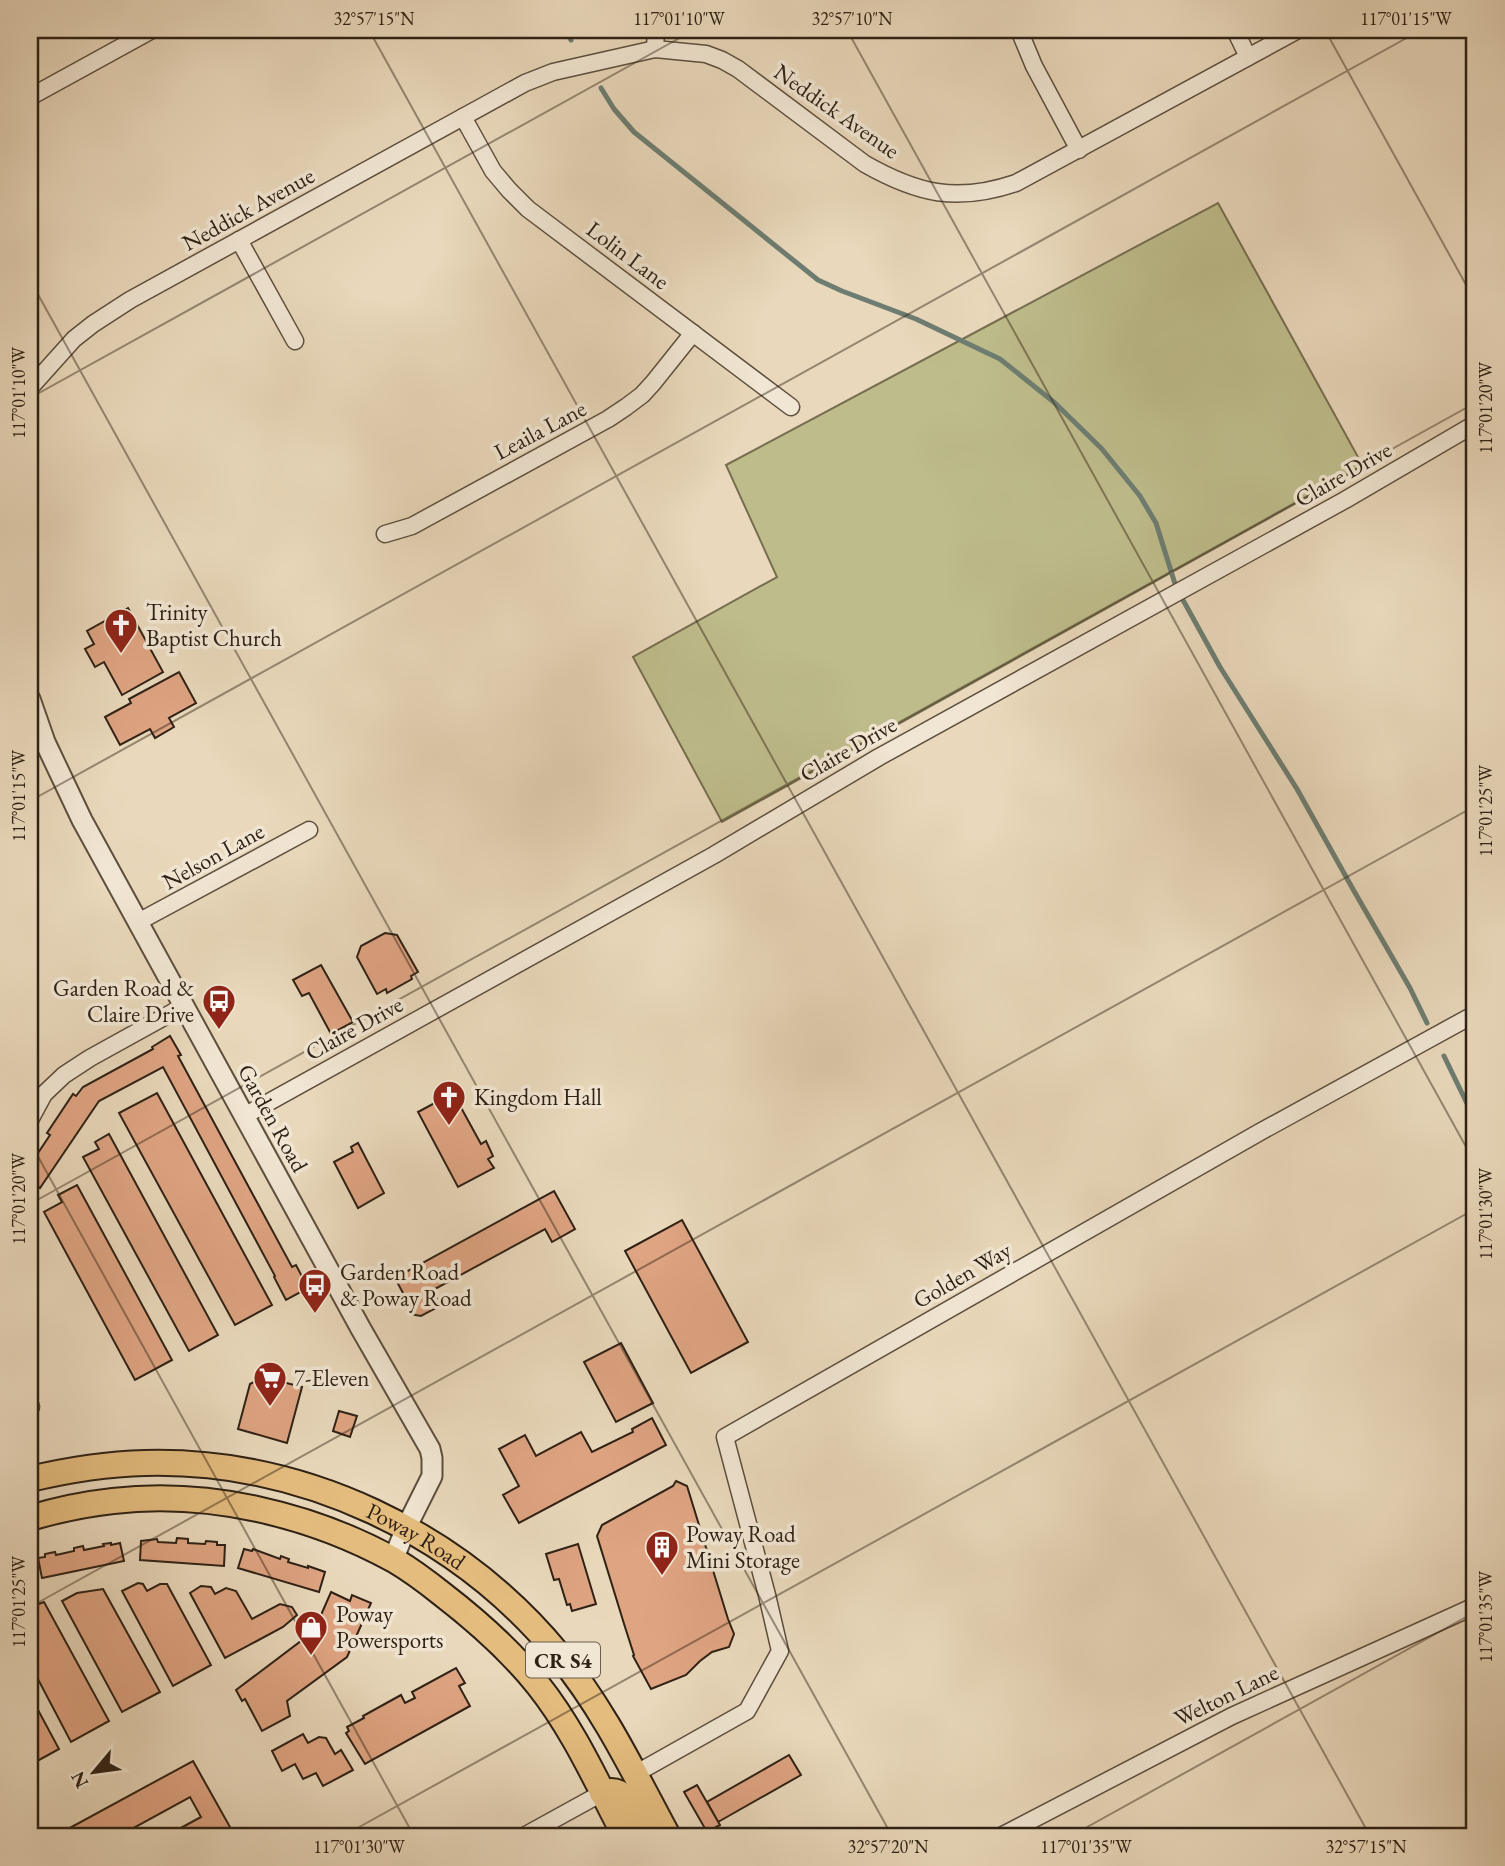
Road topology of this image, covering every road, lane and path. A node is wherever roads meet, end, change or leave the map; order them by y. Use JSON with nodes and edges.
{"nodes":[{"id":1,"x":152,"y":30,"type":"edge"},
{"id":2,"x":656,"y":30,"type":"edge"},
{"id":3,"x":1019,"y":30,"type":"edge"},
{"id":4,"x":1235,"y":30,"type":"edge"},
{"id":5,"x":1298,"y":30,"type":"edge"},
{"id":6,"x":655,"y":49,"type":"junction"},
{"id":7,"x":1248,"y":57,"type":"junction"},
{"id":8,"x":30,"y":97,"type":"edge"},
{"id":9,"x":463,"y":117,"type":"junction"},
{"id":10,"x":1079,"y":150,"type":"junction"},
{"id":11,"x":239,"y":240,"type":"junction"},
{"id":12,"x":693,"y":333,"type":"junction"},
{"id":13,"x":295,"y":341,"type":"dead end"},
{"id":14,"x":30,"y":387,"type":"edge"},
{"id":15,"x":791,"y":407,"type":"dead end"},
{"id":16,"x":1475,"y":424,"type":"edge"},
{"id":17,"x":385,"y":534,"type":"dead end"},
{"id":18,"x":32,"y":711,"type":"edge"},
{"id":19,"x":309,"y":830,"type":"dead end"},
{"id":20,"x":138,"y":922,"type":"junction"},
{"id":21,"x":184,"y":1006,"type":"junction"},
{"id":22,"x":1475,"y":1014,"type":"edge"},
{"id":23,"x":244,"y":1116,"type":"junction"},
{"id":24,"x":30,"y":1120,"type":"edge"},
{"id":25,"x":30,"y":1479,"type":"edge"},
{"id":26,"x":30,"y":1518,"type":"edge"},
{"id":27,"x":406,"y":1528,"type":"junction"},
{"id":28,"x":393,"y":1560,"type":"junction"},
{"id":29,"x":1475,"y":1605,"type":"edge"},
{"id":30,"x":492,"y":1635,"type":"junction"},
{"id":31,"x":635,"y":1774,"type":"junction"},
{"id":32,"x":602,"y":1793,"type":"junction"},
{"id":33,"x":524,"y":1836,"type":"edge"},
{"id":34,"x":625,"y":1836,"type":"edge"},
{"id":35,"x":648,"y":1836,"type":"edge"},
{"id":36,"x":668,"y":1836,"type":"edge"},
{"id":37,"x":1001,"y":1836,"type":"edge"}],
"edges":[{"from":1,"to":8,"type":"street"},
{"from":2,"to":6,"type":"street"},
{"from":3,"to":10,"type":"street"},
{"from":4,"to":7,"type":"street"},
{"from":5,"to":7,"type":"street","name":"Neddick Avenue"},
{"from":6,"to":9,"type":"street","name":"Neddick Avenue"},
{"from":6,"to":10,"type":"street","name":"Neddick Avenue"},
{"from":7,"to":10,"type":"street","name":"Neddick Avenue"},
{"from":9,"to":11,"type":"street","name":"Neddick Avenue"},
{"from":9,"to":12,"type":"street","name":"Lolin Lane"},
{"from":11,"to":13,"type":"street"},
{"from":11,"to":14,"type":"street","name":"Neddick Avenue"},
{"from":12,"to":15,"type":"street","name":"Lolin Lane"},
{"from":12,"to":17,"type":"street","name":"Leaila Lane"},
{"from":16,"to":23,"type":"street","name":"Claire Drive"},
{"from":18,"to":20,"type":"street","name":"Garden Road"},
{"from":19,"to":20,"type":"street","name":"Nelson Lane"},
{"from":20,"to":21,"type":"street","name":"Garden Road"},
{"from":21,"to":23,"type":"street","name":"Garden Road"},
{"from":21,"to":24,"type":"street"},
{"from":22,"to":31,"type":"street","name":"Golden Way"},
{"from":23,"to":27,"type":"street","name":"Garden Road"},
{"from":25,"to":27,"type":"main road","name":"Poway Road","number":"CR S4"},
{"from":26,"to":28,"type":"main road","name":"Poway Road","number":"CR S4"},
{"from":27,"to":28,"type":"street","name":"Garden Road"},
{"from":27,"to":31,"type":"main road","name":"Poway Road","number":"CR S4"},
{"from":28,"to":30,"type":"main road","name":"Poway Road","number":"CR S4"},
{"from":29,"to":37,"type":"street","name":"Welton Lane"},
{"from":30,"to":31,"type":"main road"},
{"from":30,"to":32,"type":"main road","name":"Poway Road","number":"CR S4"},
{"from":31,"to":36,"type":"main road","name":"Poway Road","number":"CR S4"},
{"from":32,"to":33,"type":"street"},
{"from":32,"to":34,"type":"main road","name":"Poway Road","number":"CR S4"},
{"from":32,"to":35,"type":"main road"}]}
